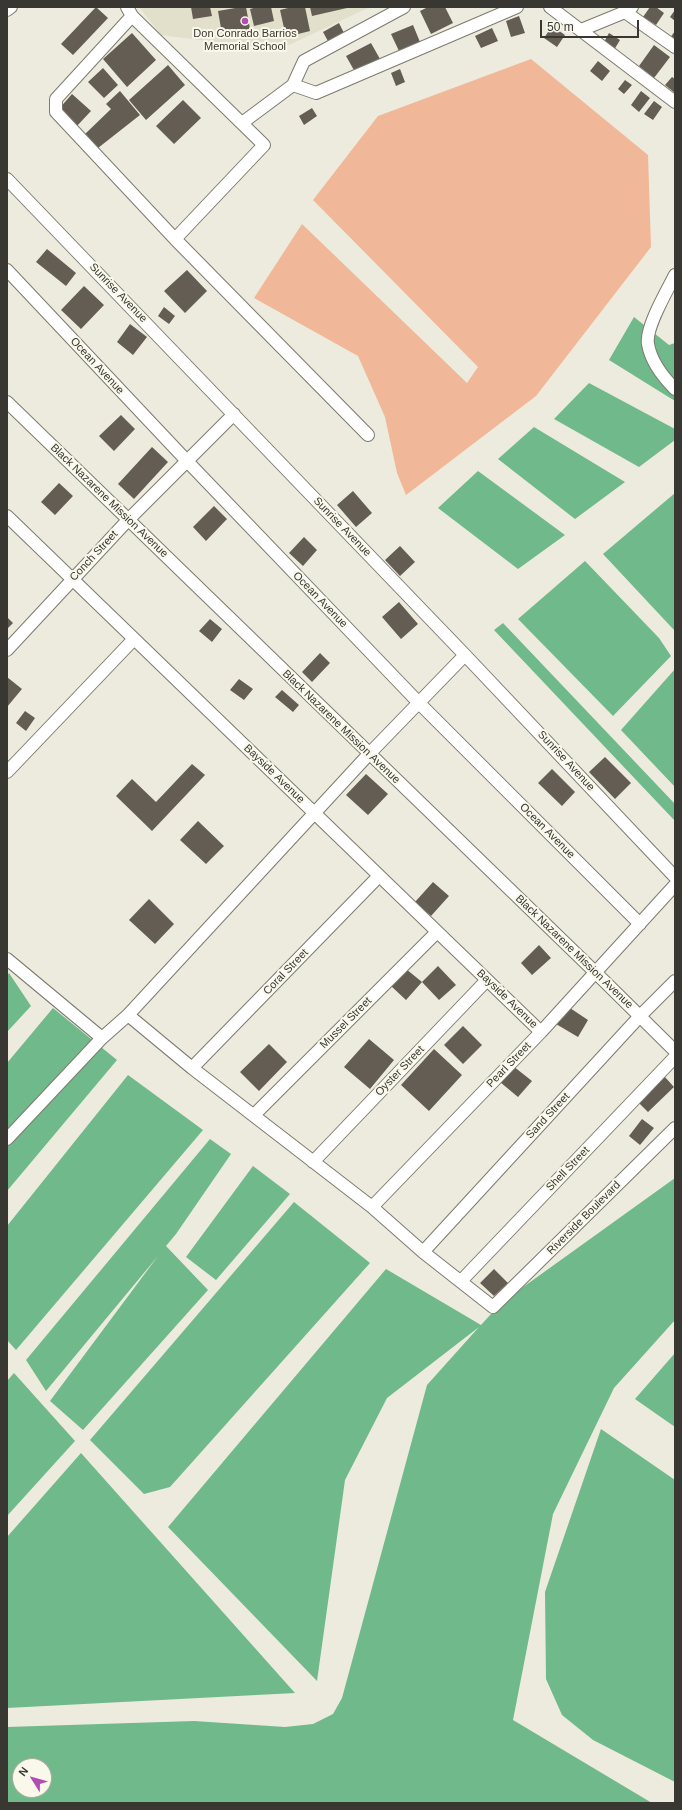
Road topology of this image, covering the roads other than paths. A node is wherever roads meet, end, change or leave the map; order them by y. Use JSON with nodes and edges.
{"nodes":[{"id":1,"x":11,"y":7,"type":"edge"},
{"id":2,"x":404,"y":7,"type":"edge"},
{"id":3,"x":514,"y":7,"type":"edge"},
{"id":4,"x":550,"y":7,"type":"edge"},
{"id":5,"x":7,"y":10,"type":"edge"},
{"id":6,"x":629,"y":10,"type":"edge"},
{"id":7,"x":130,"y":11,"type":"edge"},
{"id":8,"x":581,"y":30,"type":"junction"},
{"id":9,"x":675,"y":47,"type":"edge"},
{"id":10,"x":293,"y":85,"type":"junction"},
{"id":11,"x":675,"y":102,"type":"edge"},
{"id":12,"x":242,"y":122,"type":"junction"},
{"id":13,"x":7,"y":179,"type":"edge"},
{"id":14,"x":175,"y":239,"type":"junction"},
{"id":15,"x":7,"y":270,"type":"edge"},
{"id":16,"x":675,"y":275,"type":"edge"},
{"id":17,"x":675,"y":390,"type":"edge"},
{"id":18,"x":7,"y":402,"type":"edge"},
{"id":19,"x":234,"y":414,"type":"junction"},
{"id":20,"x":368,"y":435,"type":"dead end"},
{"id":21,"x":186,"y":460,"type":"junction"},
{"id":22,"x":128,"y":520,"type":"junction"},
{"id":23,"x":9,"y":523,"type":"edge"},
{"id":24,"x":73,"y":579,"type":"junction"},
{"id":25,"x":134,"y":639,"type":"junction"},
{"id":26,"x":7,"y":650,"type":"edge"},
{"id":27,"x":465,"y":655,"type":"junction"},
{"id":28,"x":419,"y":703,"type":"junction"},
{"id":29,"x":369,"y":754,"type":"junction"},
{"id":30,"x":7,"y":772,"type":"edge"},
{"id":31,"x":315,"y":814,"type":"junction"},
{"id":32,"x":379,"y":876,"type":"junction"},
{"id":33,"x":675,"y":877,"type":"edge"},
{"id":34,"x":675,"y":885,"type":"edge"},
{"id":35,"x":640,"y":924,"type":"junction"},
{"id":36,"x":437,"y":932,"type":"junction"},
{"id":37,"x":7,"y":959,"type":"edge"},
{"id":38,"x":596,"y":972,"type":"junction"},
{"id":39,"x":487,"y":980,"type":"junction"},
{"id":40,"x":675,"y":981,"type":"edge"},
{"id":41,"x":128,"y":1015,"type":"junction"},
{"id":42,"x":640,"y":1016,"type":"junction"},
{"id":43,"x":541,"y":1032,"type":"junction"},
{"id":44,"x":102,"y":1038,"type":"junction"},
{"id":45,"x":675,"y":1051,"type":"edge"},
{"id":46,"x":675,"y":1057,"type":"edge"},
{"id":47,"x":192,"y":1068,"type":"junction"},
{"id":48,"x":254,"y":1115,"type":"junction"},
{"id":49,"x":675,"y":1128,"type":"edge"},
{"id":50,"x":7,"y":1139,"type":"edge"},
{"id":51,"x":313,"y":1162,"type":"junction"},
{"id":52,"x":372,"y":1207,"type":"junction"},
{"id":53,"x":423,"y":1252,"type":"junction"},
{"id":54,"x":461,"y":1282,"type":"junction"}],
"edges":[{"from":1,"to":5,"type":"street"},
{"from":2,"to":10,"type":"street"},
{"from":3,"to":10,"type":"street"},
{"from":4,"to":8,"type":"street"},
{"from":6,"to":8,"type":"street"},
{"from":6,"to":9,"type":"street"},
{"from":7,"to":12,"type":"street"},
{"from":7,"to":14,"type":"street"},
{"from":8,"to":11,"type":"street"},
{"from":10,"to":12,"type":"street"},
{"from":12,"to":14,"type":"street"},
{"from":13,"to":19,"type":"street","name":"Sunrise Avenue"},
{"from":14,"to":20,"type":"street"},
{"from":15,"to":21,"type":"street","name":"Ocean Avenue"},
{"from":16,"to":17,"type":"street"},
{"from":18,"to":22,"type":"street","name":"Black Nazarene Mission Avenue"},
{"from":19,"to":21,"type":"street","name":"Conch Street"},
{"from":19,"to":27,"type":"street","name":"Sunrise Avenue"},
{"from":21,"to":22,"type":"street","name":"Conch Street"},
{"from":21,"to":28,"type":"street","name":"Ocean Avenue"},
{"from":22,"to":24,"type":"street","name":"Conch Street"},
{"from":22,"to":29,"type":"street","name":"Black Nazarene Mission Avenue"},
{"from":23,"to":24,"type":"street","name":"Bayside Avenue"},
{"from":24,"to":25,"type":"street","name":"Bayside Avenue"},
{"from":24,"to":26,"type":"street","name":"Conch Street"},
{"from":25,"to":30,"type":"street"},
{"from":25,"to":31,"type":"street","name":"Bayside Avenue"},
{"from":27,"to":28,"type":"street"},
{"from":27,"to":33,"type":"street","name":"Sunrise Avenue"},
{"from":28,"to":29,"type":"street"},
{"from":28,"to":35,"type":"street","name":"Ocean Avenue"},
{"from":29,"to":31,"type":"street"},
{"from":29,"to":38,"type":"street","name":"Black Nazarene Mission Avenue"},
{"from":31,"to":32,"type":"street","name":"Bayside Avenue"},
{"from":31,"to":41,"type":"street"},
{"from":32,"to":36,"type":"street","name":"Bayside Avenue"},
{"from":32,"to":47,"type":"street","name":"Coral Street"},
{"from":34,"to":35,"type":"street","name":"Pearl Street"},
{"from":35,"to":38,"type":"street","name":"Pearl Street"},
{"from":36,"to":39,"type":"street","name":"Bayside Avenue"},
{"from":36,"to":48,"type":"street","name":"Mussel Street"},
{"from":37,"to":44,"type":"street"},
{"from":38,"to":42,"type":"street","name":"Black Nazarene Mission Avenue"},
{"from":38,"to":43,"type":"street","name":"Pearl Street"},
{"from":39,"to":43,"type":"street","name":"Bayside Avenue"},
{"from":39,"to":51,"type":"street","name":"Oyster Street"},
{"from":40,"to":42,"type":"street","name":"Sand Street"},
{"from":41,"to":44,"type":"street"},
{"from":41,"to":47,"type":"street"},
{"from":42,"to":45,"type":"street","name":"Black Nazarene Mission Avenue"},
{"from":42,"to":53,"type":"street","name":"Sand Street"},
{"from":43,"to":52,"type":"street","name":"Pearl Street"},
{"from":44,"to":50,"type":"street"},
{"from":46,"to":54,"type":"street","name":"Shell Street"},
{"from":47,"to":48,"type":"street"},
{"from":48,"to":51,"type":"street"},
{"from":49,"to":54,"type":"street","name":"Riverside Boulevard"},
{"from":51,"to":52,"type":"street"},
{"from":52,"to":53,"type":"street"},
{"from":53,"to":54,"type":"street"}]}
